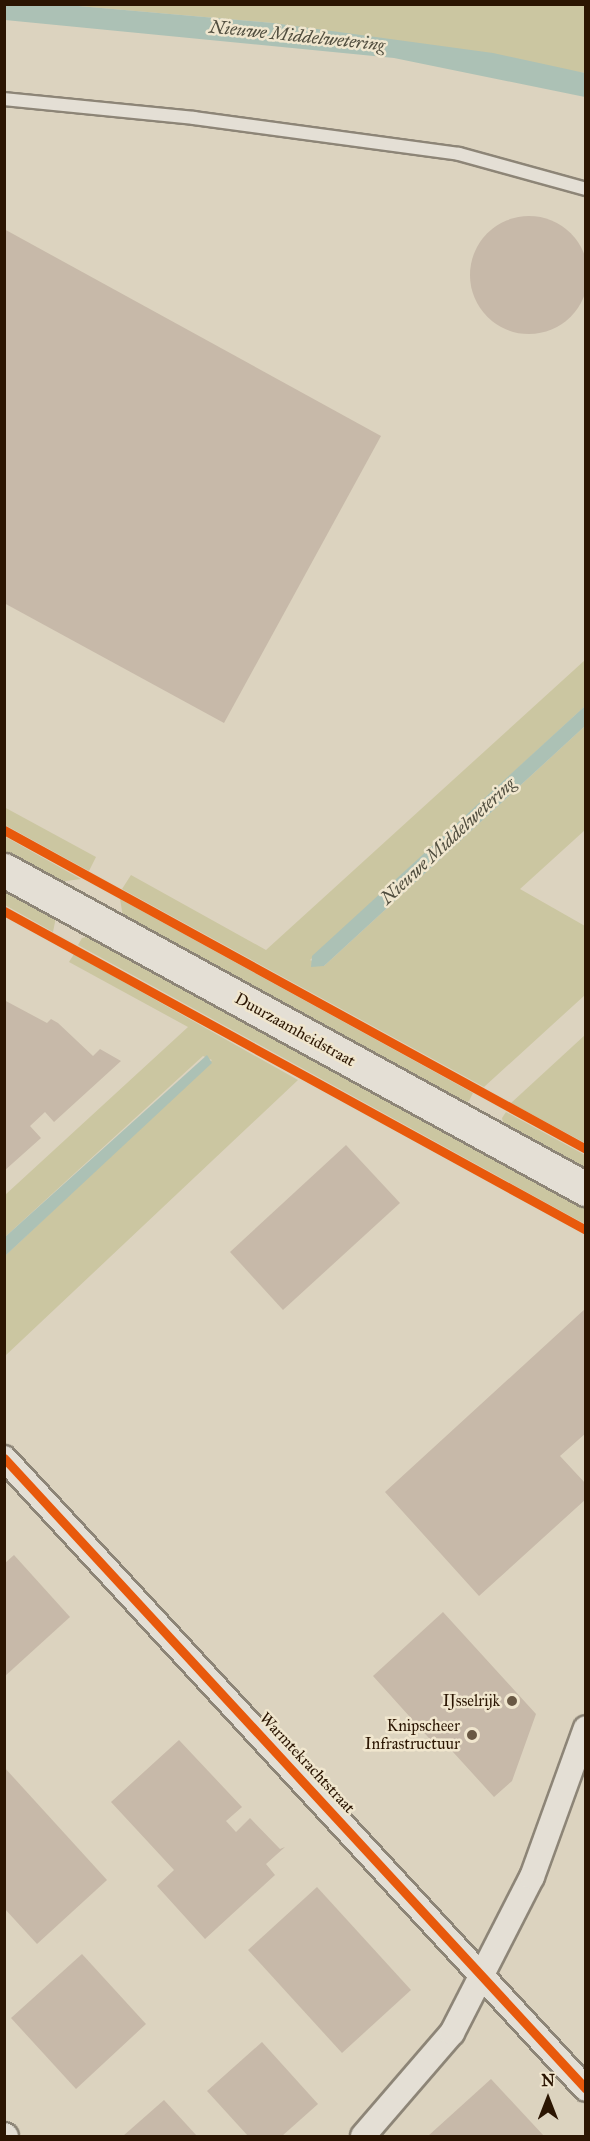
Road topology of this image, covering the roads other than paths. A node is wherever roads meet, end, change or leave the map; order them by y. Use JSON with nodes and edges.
{"nodes":[{"id":1,"x":4,"y":99,"type":"edge"},
{"id":2,"x":585,"y":189,"type":"edge"},
{"id":3,"x":4,"y":870,"type":"edge"},
{"id":4,"x":585,"y":1189,"type":"edge"},
{"id":5,"x":4,"y":1458,"type":"edge"},
{"id":6,"x":585,"y":1728,"type":"edge"},
{"id":7,"x":481,"y":1973,"type":"junction"},
{"id":8,"x":585,"y":2090,"type":"edge"},
{"id":9,"x":363,"y":2136,"type":"edge"}],
"edges":[{"from":1,"to":2,"type":"lane"},
{"from":3,"to":4,"type":"main road","name":"Duurzaamheidstraat"},
{"from":5,"to":7,"type":"street","name":"Warmtekrachtstraat"},
{"from":6,"to":7,"type":"street"},
{"from":7,"to":8,"type":"street","name":"Warmtekrachtstraat"},
{"from":7,"to":9,"type":"street"}]}
